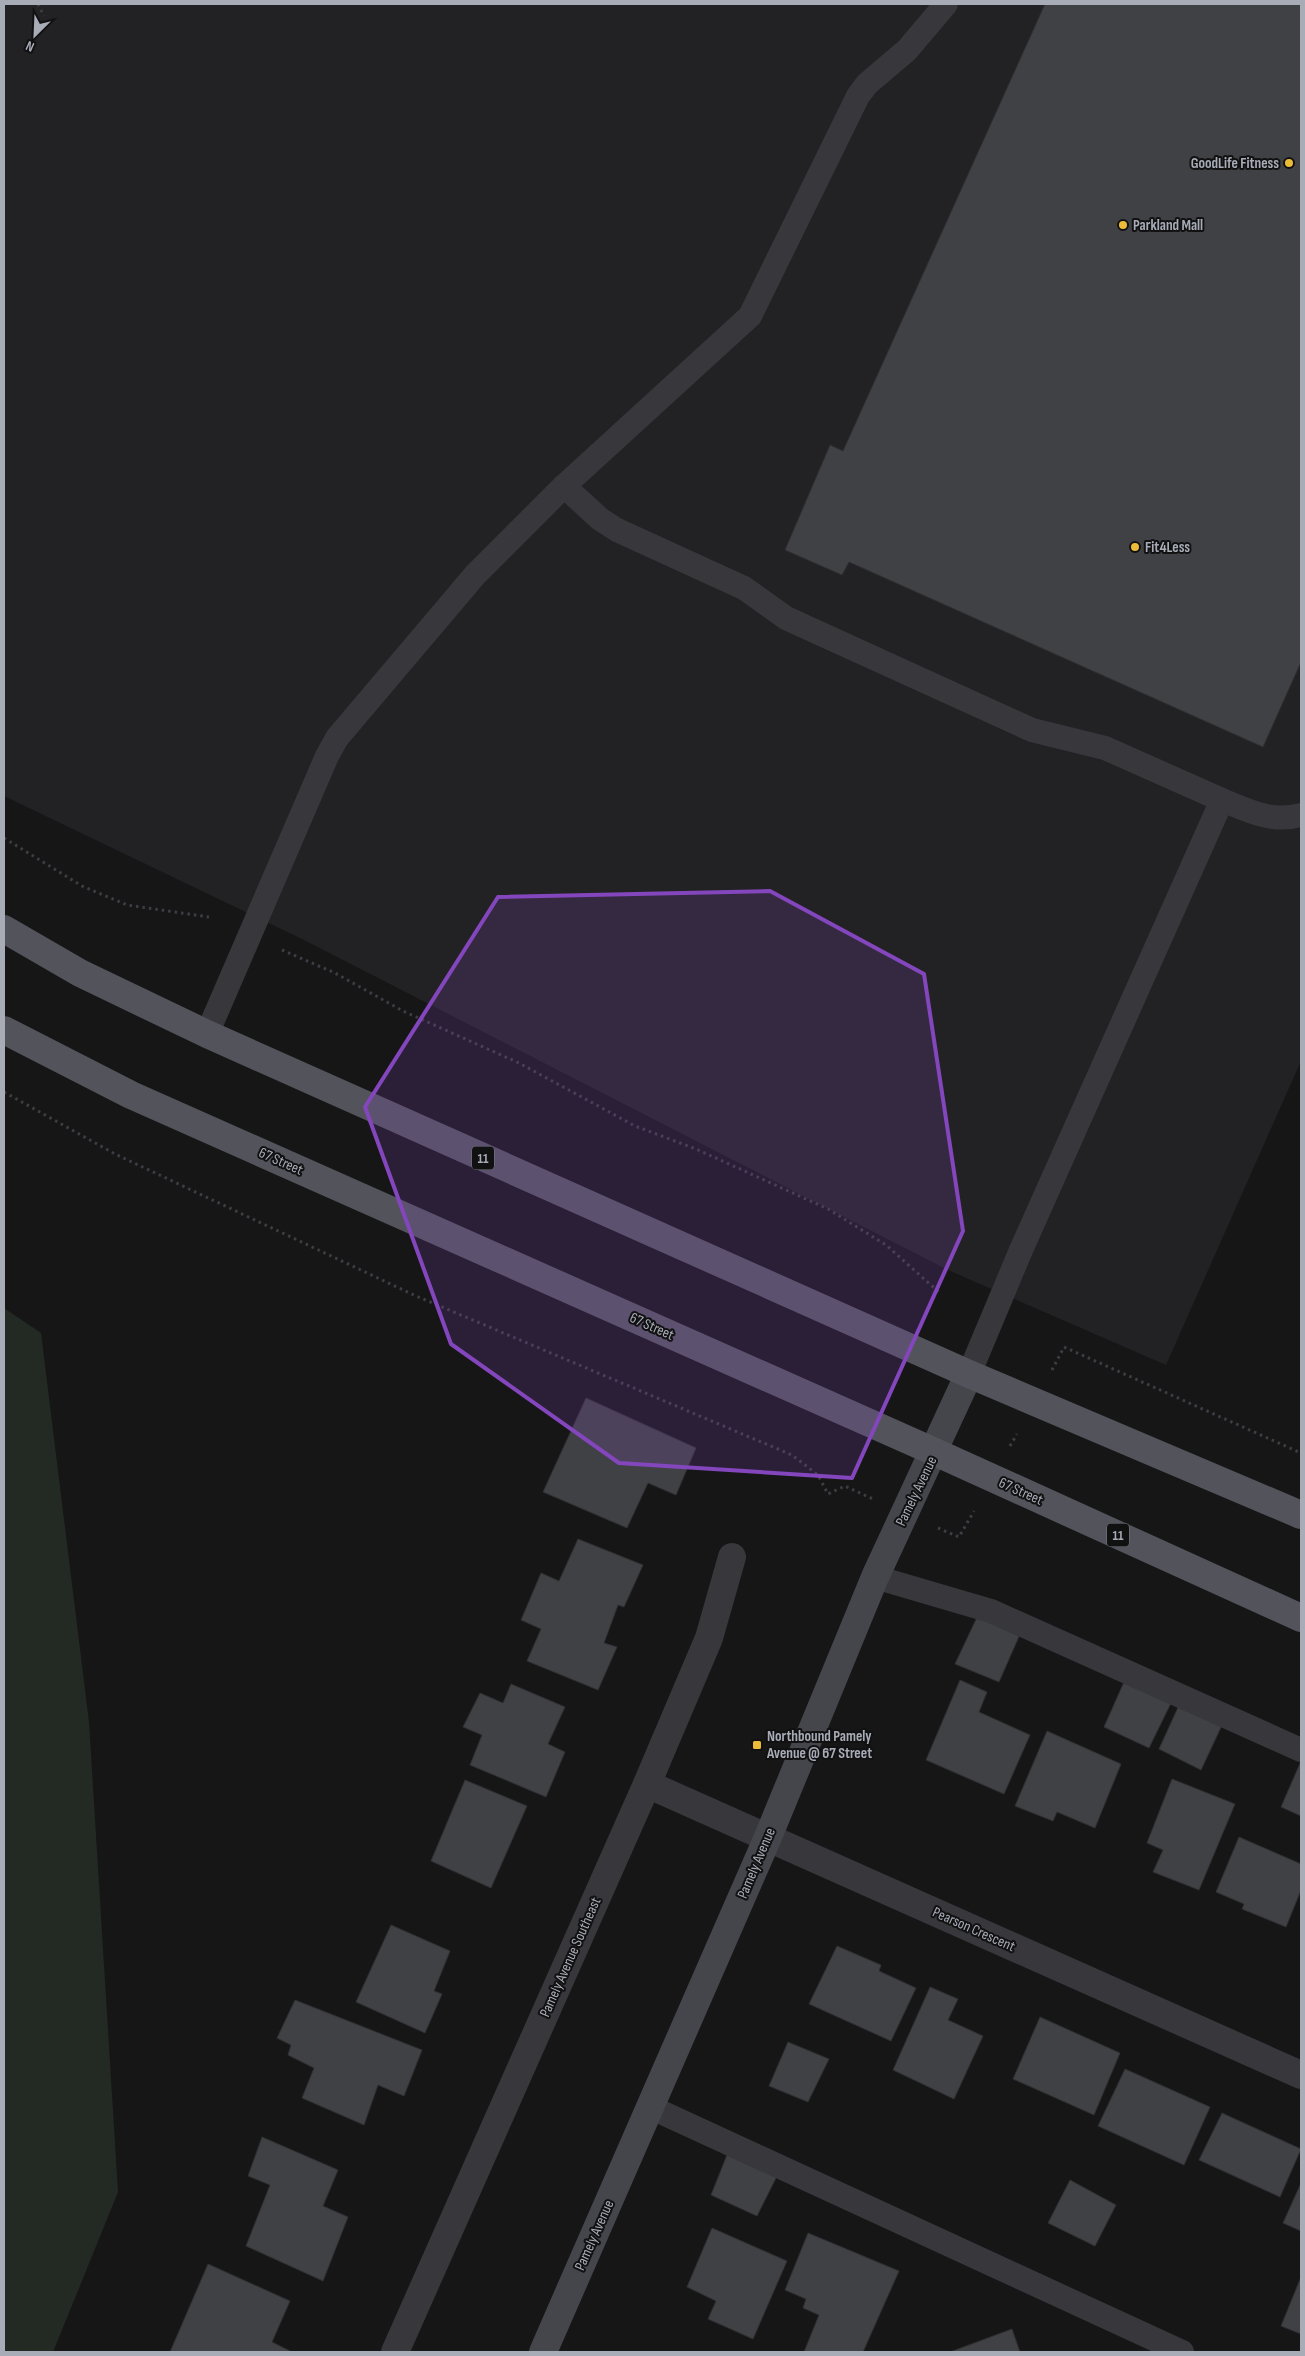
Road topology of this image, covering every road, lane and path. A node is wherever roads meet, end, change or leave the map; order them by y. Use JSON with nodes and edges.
{"nodes":[{"id":1,"x":38,"y":4,"type":"edge"},
{"id":2,"x":946,"y":4,"type":"edge"},
{"id":3,"x":44,"y":16,"type":"dead end"},
{"id":4,"x":564,"y":486,"type":"junction"},
{"id":5,"x":1222,"y":800,"type":"junction"},
{"id":6,"x":1301,"y":815,"type":"edge"},
{"id":7,"x":4,"y":838,"type":"edge"},
{"id":8,"x":209,"y":917,"type":"dead end"},
{"id":9,"x":4,"y":929,"type":"edge"},
{"id":10,"x":282,"y":950,"type":"dead end"},
{"id":11,"x":4,"y":1030,"type":"edge"},
{"id":12,"x":207,"y":1034,"type":"junction"},
{"id":13,"x":4,"y":1092,"type":"edge"},
{"id":14,"x":941,"y":1294,"type":"dead end"},
{"id":15,"x":969,"y":1374,"type":"junction"},
{"id":16,"x":1035,"y":1402,"type":"junction"},
{"id":17,"x":935,"y":1452,"type":"junction"},
{"id":18,"x":1301,"y":1453,"type":"edge"},
{"id":19,"x":992,"y":1478,"type":"junction"},
{"id":20,"x":845,"y":1486,"type":"dead end"},
{"id":21,"x":1301,"y":1515,"type":"edge"},
{"id":22,"x":959,"y":1537,"type":"dead end"},
{"id":23,"x":732,"y":1557,"type":"dead end"},
{"id":24,"x":876,"y":1576,"type":"junction"},
{"id":25,"x":1301,"y":1618,"type":"edge"},
{"id":26,"x":1301,"y":1750,"type":"edge"},
{"id":27,"x":647,"y":1784,"type":"junction"},
{"id":28,"x":768,"y":1837,"type":"junction"},
{"id":29,"x":1301,"y":2074,"type":"edge"},
{"id":30,"x":650,"y":2106,"type":"junction"},
{"id":31,"x":1158,"y":2348,"type":"edge"},
{"id":32,"x":395,"y":2352,"type":"edge"},
{"id":33,"x":543,"y":2352,"type":"edge"},
{"id":34,"x":1182,"y":2352,"type":"edge"}],
"edges":[{"from":1,"to":3,"type":"path"},
{"from":2,"to":4,"type":"lane"},
{"from":4,"to":5,"type":"lane"},
{"from":4,"to":12,"type":"lane"},
{"from":5,"to":6,"type":"lane"},
{"from":5,"to":15,"type":"lane"},
{"from":7,"to":8,"type":"path"},
{"from":9,"to":12,"type":"main road","number":"11"},
{"from":10,"to":14,"type":"path"},
{"from":11,"to":17,"type":"main road","name":"67 Street","number":"11"},
{"from":12,"to":15,"type":"main road","number":"11"},
{"from":13,"to":20,"type":"path"},
{"from":15,"to":16,"type":"main road","number":"11"},
{"from":15,"to":17,"type":"street","name":"Pamely Avenue"},
{"from":16,"to":18,"type":"path"},
{"from":16,"to":19,"type":"path"},
{"from":16,"to":21,"type":"main road","number":"11"},
{"from":17,"to":19,"type":"main road","name":"67 Street","number":"11"},
{"from":17,"to":24,"type":"street","name":"Pamely Avenue"},
{"from":19,"to":22,"type":"path"},
{"from":19,"to":25,"type":"main road","name":"67 Street","number":"11"},
{"from":23,"to":27,"type":"street","name":"Pamely Avenue Southeast"},
{"from":24,"to":26,"type":"lane"},
{"from":24,"to":28,"type":"street","name":"Pamely Avenue"},
{"from":27,"to":28,"type":"street","name":"Pearson Crescent"},
{"from":27,"to":32,"type":"street","name":"Pamely Avenue Southeast"},
{"from":28,"to":29,"type":"street","name":"Pearson Crescent"},
{"from":28,"to":30,"type":"street","name":"Pamely Avenue"},
{"from":30,"to":31,"type":"lane"},
{"from":30,"to":33,"type":"street","name":"Pamely Avenue"},
{"from":31,"to":34,"type":"lane"}]}
